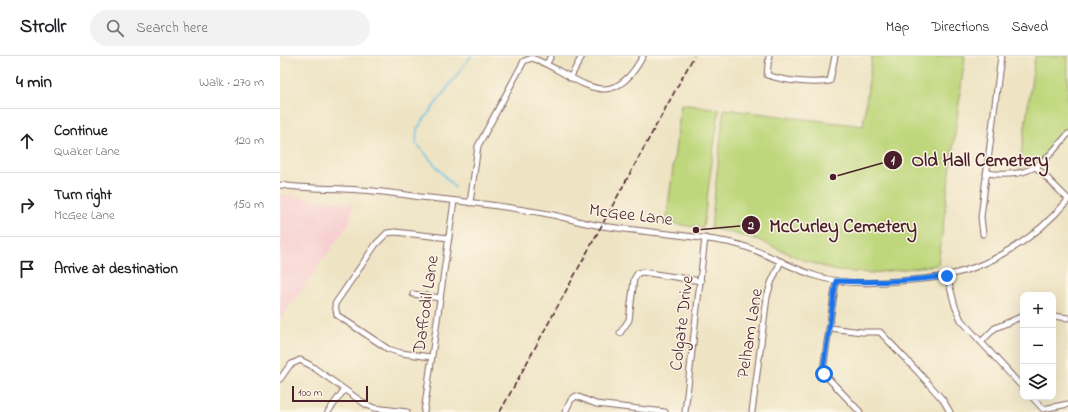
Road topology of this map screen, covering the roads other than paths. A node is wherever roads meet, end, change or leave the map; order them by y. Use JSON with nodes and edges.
{"nodes":[{"id":1,"x":551,"y":56,"type":"edge"},
{"id":2,"x":582,"y":56,"type":"edge"},
{"id":3,"x":643,"y":56,"type":"edge"},
{"id":4,"x":769,"y":56,"type":"edge"},
{"id":5,"x":835,"y":56,"type":"edge"},
{"id":6,"x":1001,"y":56,"type":"edge"},
{"id":7,"x":547,"y":63,"type":"junction"},
{"id":8,"x":570,"y":78,"type":"junction"},
{"id":9,"x":1068,"y":134,"type":"edge"},
{"id":10,"x":1036,"y":168,"type":"junction"},
{"id":11,"x":986,"y":173,"type":"junction"},
{"id":12,"x":280,"y":186,"type":"edge"},
{"id":13,"x":1068,"y":199,"type":"edge"},
{"id":14,"x":454,"y":201,"type":"junction"},
{"id":15,"x":470,"y":203,"type":"junction"},
{"id":16,"x":983,"y":234,"type":"dead end"},
{"id":17,"x":449,"y":238,"type":"junction"},
{"id":18,"x":705,"y":238,"type":"junction"},
{"id":19,"x":781,"y":261,"type":"junction"},
{"id":20,"x":947,"y":276,"type":"junction"},
{"id":21,"x":701,"y":281,"type":"junction"},
{"id":22,"x":836,"y":281,"type":"junction"},
{"id":23,"x":413,"y":294,"type":"dead end"},
{"id":24,"x":440,"y":298,"type":"junction"},
{"id":25,"x":1056,"y":316,"type":"edge"},
{"id":26,"x":1020,"y":317,"type":"edge"},
{"id":27,"x":1068,"y":318,"type":"edge"},
{"id":28,"x":830,"y":328,"type":"junction"},
{"id":29,"x":620,"y":333,"type":"dead end"},
{"id":30,"x":981,"y":342,"type":"junction"},
{"id":31,"x":431,"y":357,"type":"junction"},
{"id":32,"x":280,"y":379,"type":"edge"},
{"id":33,"x":1020,"y":385,"type":"edge"},
{"id":34,"x":344,"y":390,"type":"junction"},
{"id":35,"x":1035,"y":400,"type":"edge"},
{"id":36,"x":1068,"y":404,"type":"edge"},
{"id":37,"x":328,"y":412,"type":"edge"},
{"id":38,"x":406,"y":412,"type":"edge"},
{"id":39,"x":424,"y":412,"type":"edge"},
{"id":40,"x":565,"y":412,"type":"edge"},
{"id":41,"x":665,"y":412,"type":"edge"},
{"id":42,"x":685,"y":412,"type":"edge"},
{"id":43,"x":752,"y":412,"type":"edge"},
{"id":44,"x":860,"y":412,"type":"edge"},
{"id":45,"x":950,"y":412,"type":"edge"}],
"edges":[{"from":1,"to":7,"type":"street"},
{"from":2,"to":8,"type":"street"},
{"from":3,"to":8,"type":"street"},
{"from":4,"to":5,"type":"street"},
{"from":6,"to":11,"type":"street"},
{"from":7,"to":8,"type":"street"},
{"from":7,"to":15,"type":"street"},
{"from":9,"to":10,"type":"street"},
{"from":10,"to":11,"type":"street"},
{"from":10,"to":13,"type":"street"},
{"from":11,"to":16,"type":"street"},
{"from":12,"to":14,"type":"street","name":"McGee Lane"},
{"from":13,"to":20,"type":"street","name":"McGee Lane"},
{"from":14,"to":15,"type":"street","name":"McGee Lane"},
{"from":14,"to":17,"type":"street","name":"Daffodil Lane"},
{"from":15,"to":18,"type":"street","name":"McGee Lane"},
{"from":17,"to":24,"type":"street","name":"Daffodil Lane"},
{"from":17,"to":31,"type":"street"},
{"from":18,"to":19,"type":"street","name":"McGee Lane"},
{"from":18,"to":21,"type":"street","name":"Colgate Drive"},
{"from":19,"to":22,"type":"street","name":"McGee Lane"},
{"from":19,"to":43,"type":"street","name":"Pelham Lane"},
{"from":20,"to":22,"type":"street","name":"McGee Lane"},
{"from":20,"to":30,"type":"street"},
{"from":21,"to":29,"type":"street"},
{"from":21,"to":42,"type":"street","name":"Colgate Drive"},
{"from":22,"to":28,"type":"street"},
{"from":23,"to":24,"type":"street"},
{"from":24,"to":31,"type":"street","name":"Daffodil Lane"},
{"from":25,"to":27,"type":"street"},
{"from":26,"to":30,"type":"street"},
{"from":28,"to":44,"type":"street"},
{"from":28,"to":45,"type":"street"},
{"from":30,"to":33,"type":"street"},
{"from":31,"to":39,"type":"street","name":"Daffodil Lane"},
{"from":32,"to":34,"type":"street"},
{"from":34,"to":37,"type":"street"},
{"from":34,"to":38,"type":"street"},
{"from":35,"to":36,"type":"street"},
{"from":40,"to":41,"type":"street"}]}
